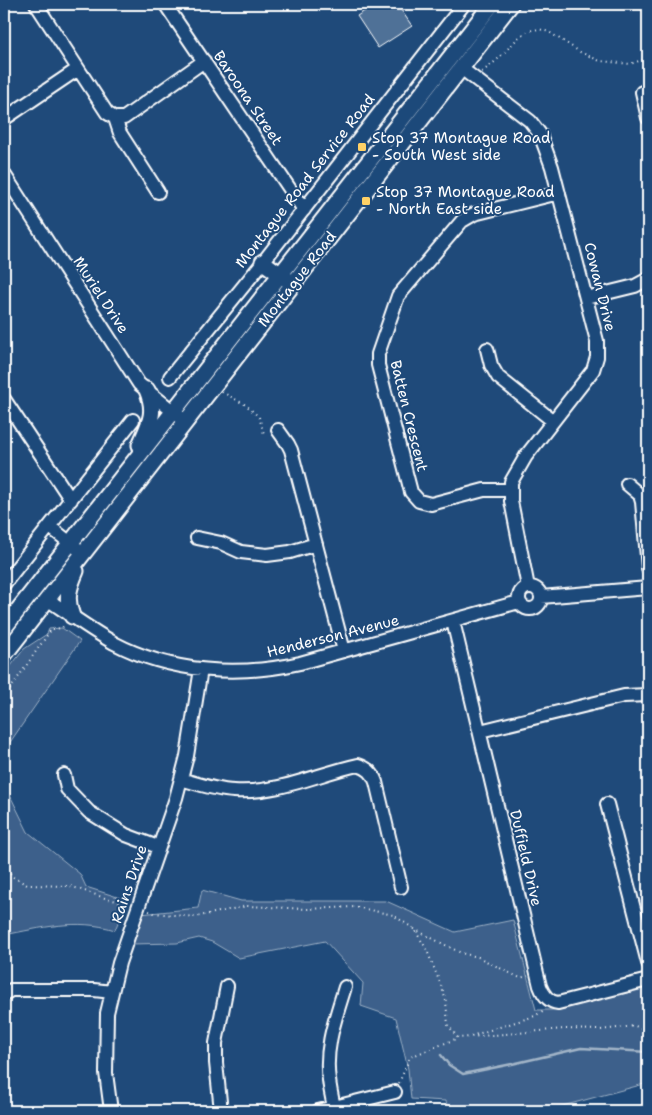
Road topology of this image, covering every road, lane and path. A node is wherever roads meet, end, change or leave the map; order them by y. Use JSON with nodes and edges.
{"nodes":[{"id":1,"x":36,"y":4,"type":"edge"},
{"id":2,"x":165,"y":4,"type":"edge"},
{"id":3,"x":464,"y":4,"type":"edge"},
{"id":4,"x":492,"y":4,"type":"edge"},
{"id":5,"x":511,"y":4,"type":"edge"},
{"id":6,"x":648,"y":58,"type":"edge"},
{"id":7,"x":204,"y":62,"type":"junction"},
{"id":8,"x":455,"y":63,"type":"junction"},
{"id":9,"x":78,"y":68,"type":"junction"},
{"id":10,"x":475,"y":79,"type":"junction"},
{"id":11,"x":642,"y":92,"type":"dead end"},
{"id":12,"x":115,"y":118,"type":"junction"},
{"id":13,"x":648,"y":118,"type":"edge"},
{"id":14,"x":4,"y":119,"type":"edge"},
{"id":15,"x":4,"y":174,"type":"edge"},
{"id":16,"x":158,"y":192,"type":"dead end"},
{"id":17,"x":559,"y":193,"type":"junction"},
{"id":18,"x":304,"y":210,"type":"junction"},
{"id":19,"x":263,"y":262,"type":"junction"},
{"id":20,"x":280,"y":274,"type":"junction"},
{"id":21,"x":648,"y":279,"type":"edge"},
{"id":22,"x":293,"y":284,"type":"junction"},
{"id":23,"x":586,"y":298,"type":"junction"},
{"id":24,"x":487,"y":349,"type":"dead end"},
{"id":25,"x":170,"y":377,"type":"dead end"},
{"id":26,"x":147,"y":390,"type":"junction"},
{"id":27,"x":220,"y":391,"type":"dead end"},
{"id":28,"x":4,"y":399,"type":"edge"},
{"id":29,"x":172,"y":411,"type":"junction"},
{"id":30,"x":133,"y":420,"type":"dead end"},
{"id":31,"x":553,"y":421,"type":"junction"},
{"id":32,"x":185,"y":422,"type":"junction"},
{"id":33,"x":278,"y":430,"type":"dead end"},
{"id":34,"x":264,"y":434,"type":"dead end"},
{"id":35,"x":133,"y":463,"type":"junction"},
{"id":36,"x":626,"y":484,"type":"dead end"},
{"id":37,"x":510,"y":490,"type":"junction"},
{"id":38,"x":71,"y":500,"type":"junction"},
{"id":39,"x":50,"y":527,"type":"junction"},
{"id":40,"x":197,"y":538,"type":"dead end"},
{"id":41,"x":70,"y":544,"type":"junction"},
{"id":42,"x":316,"y":544,"type":"junction"},
{"id":43,"x":83,"y":553,"type":"junction"},
{"id":44,"x":648,"y":568,"type":"edge"},
{"id":45,"x":4,"y":584,"type":"edge"},
{"id":46,"x":528,"y":587,"type":"junction"},
{"id":47,"x":648,"y":588,"type":"edge"},
{"id":48,"x":34,"y":590,"type":"junction"},
{"id":49,"x":541,"y":597,"type":"junction"},
{"id":50,"x":47,"y":599,"type":"junction"},
{"id":51,"x":519,"y":602,"type":"junction"},
{"id":52,"x":72,"y":616,"type":"junction"},
{"id":53,"x":453,"y":621,"type":"junction"},
{"id":54,"x":4,"y":628,"type":"edge"},
{"id":55,"x":344,"y":651,"type":"junction"},
{"id":56,"x":4,"y":655,"type":"edge"},
{"id":57,"x":201,"y":669,"type":"junction"},
{"id":58,"x":648,"y":695,"type":"edge"},
{"id":59,"x":4,"y":698,"type":"edge"},
{"id":60,"x":480,"y":732,"type":"junction"},
{"id":61,"x":64,"y":775,"type":"dead end"},
{"id":62,"x":181,"y":779,"type":"junction"},
{"id":63,"x":607,"y":804,"type":"dead end"},
{"id":64,"x":158,"y":848,"type":"junction"},
{"id":65,"x":4,"y":865,"type":"edge"},
{"id":66,"x":401,"y":887,"type":"dead end"},
{"id":67,"x":137,"y":908,"type":"junction"},
{"id":68,"x":414,"y":929,"type":"junction"},
{"id":69,"x":648,"y":963,"type":"edge"},
{"id":70,"x":537,"y":974,"type":"junction"},
{"id":71,"x":648,"y":980,"type":"edge"},
{"id":72,"x":227,"y":986,"type":"dead end"},
{"id":73,"x":345,"y":987,"type":"dead end"},
{"id":74,"x":112,"y":992,"type":"junction"},
{"id":75,"x":4,"y":994,"type":"edge"},
{"id":76,"x":554,"y":1002,"type":"junction"},
{"id":77,"x":648,"y":1031,"type":"edge"},
{"id":78,"x":468,"y":1037,"type":"junction"},
{"id":79,"x":458,"y":1038,"type":"junction"},
{"id":80,"x":396,"y":1092,"type":"joint"},
{"id":81,"x":334,"y":1107,"type":"junction"},
{"id":82,"x":111,"y":1111,"type":"edge"},
{"id":83,"x":221,"y":1111,"type":"edge"},
{"id":84,"x":318,"y":1111,"type":"edge"}],
"edges":[{"from":1,"to":9,"type":"street"},
{"from":2,"to":7,"type":"street","name":"Baroona Street"},
{"from":3,"to":18,"type":"street","name":"Montague Road Service Road"},
{"from":4,"to":8,"type":"main road","name":"Montague Road"},
{"from":5,"to":8,"type":"main road","name":"Montague Road"},
{"from":6,"to":10,"type":"path"},
{"from":7,"to":12,"type":"street"},
{"from":7,"to":18,"type":"street","name":"Baroona Street"},
{"from":8,"to":10,"type":"street","name":"Cowan Drive"},
{"from":8,"to":20,"type":"main road","name":"Montague Road"},
{"from":8,"to":22,"type":"main road","name":"Montague Road"},
{"from":9,"to":12,"type":"street"},
{"from":9,"to":14,"type":"street"},
{"from":10,"to":17,"type":"street","name":"Cowan Drive"},
{"from":11,"to":13,"type":"street"},
{"from":12,"to":16,"type":"street"},
{"from":15,"to":26,"type":"street","name":"Muriel Drive"},
{"from":17,"to":23,"type":"street","name":"Cowan Drive"},
{"from":17,"to":37,"type":"street","name":"Batten Crescent"},
{"from":18,"to":19,"type":"street","name":"Montague Road Service Road"},
{"from":19,"to":20,"type":"main road"},
{"from":19,"to":25,"type":"street","name":"Montague Road Service Road"},
{"from":20,"to":22,"type":"main road"},
{"from":20,"to":29,"type":"main road","name":"Montague Road"},
{"from":21,"to":23,"type":"street"},
{"from":22,"to":32,"type":"main road","name":"Montague Road"},
{"from":23,"to":31,"type":"street","name":"Cowan Drive"},
{"from":24,"to":31,"type":"street"},
{"from":26,"to":29,"type":"street","name":"Muriel Drive"},
{"from":26,"to":35,"type":"main road"},
{"from":27,"to":34,"type":"path"},
{"from":28,"to":38,"type":"street"},
{"from":29,"to":32,"type":"street","name":"Muriel Drive"},
{"from":29,"to":35,"type":"main road","name":"Montague Road"},
{"from":30,"to":38,"type":"street"},
{"from":31,"to":37,"type":"street","name":"Cowan Drive"},
{"from":32,"to":43,"type":"main road","name":"Montague Road"},
{"from":33,"to":42,"type":"street"},
{"from":35,"to":41,"type":"main road","name":"Montague Road"},
{"from":36,"to":44,"type":"street"},
{"from":37,"to":46,"type":"street"},
{"from":38,"to":39,"type":"street"},
{"from":39,"to":41,"type":"street"},
{"from":39,"to":45,"type":"street"},
{"from":40,"to":42,"type":"street"},
{"from":41,"to":43,"type":"street"},
{"from":41,"to":48,"type":"main road","name":"Montague Road"},
{"from":42,"to":55,"type":"street"},
{"from":43,"to":50,"type":"main road","name":"Montague Road"},
{"from":43,"to":52,"type":"main road"},
{"from":46,"to":49,"type":"street"},
{"from":46,"to":51,"type":"street"},
{"from":47,"to":49,"type":"street"},
{"from":48,"to":50,"type":"main road"},
{"from":48,"to":54,"type":"main road","name":"Montague Road"},
{"from":49,"to":51,"type":"street"},
{"from":50,"to":52,"type":"street","name":"Henderson Avenue"},
{"from":50,"to":56,"type":"main road","name":"Montague Road"},
{"from":51,"to":53,"type":"street","name":"Henderson Avenue"},
{"from":52,"to":57,"type":"street","name":"Henderson Avenue"},
{"from":52,"to":59,"type":"path"},
{"from":53,"to":55,"type":"street","name":"Henderson Avenue"},
{"from":53,"to":60,"type":"street","name":"Duffield Drive"},
{"from":55,"to":57,"type":"street","name":"Henderson Avenue"},
{"from":57,"to":62,"type":"street","name":"Rains Drive"},
{"from":58,"to":60,"type":"street"},
{"from":60,"to":70,"type":"street","name":"Duffield Drive"},
{"from":61,"to":64,"type":"street"},
{"from":62,"to":64,"type":"street","name":"Rains Drive"},
{"from":62,"to":66,"type":"street"},
{"from":63,"to":69,"type":"street"},
{"from":64,"to":67,"type":"street","name":"Rains Drive"},
{"from":65,"to":67,"type":"path"},
{"from":67,"to":68,"type":"path"},
{"from":67,"to":74,"type":"street","name":"Rains Drive"},
{"from":68,"to":70,"type":"path"},
{"from":68,"to":79,"type":"path"},
{"from":70,"to":76,"type":"street","name":"Duffield Drive"},
{"from":71,"to":76,"type":"street"},
{"from":72,"to":83,"type":"street"},
{"from":73,"to":81,"type":"street"},
{"from":74,"to":75,"type":"street"},
{"from":74,"to":82,"type":"street","name":"Rains Drive"},
{"from":76,"to":78,"type":"path"},
{"from":77,"to":78,"type":"path"},
{"from":78,"to":79,"type":"path"},
{"from":79,"to":80,"type":"path"},
{"from":80,"to":81,"type":"street"},
{"from":81,"to":84,"type":"street"}]}
